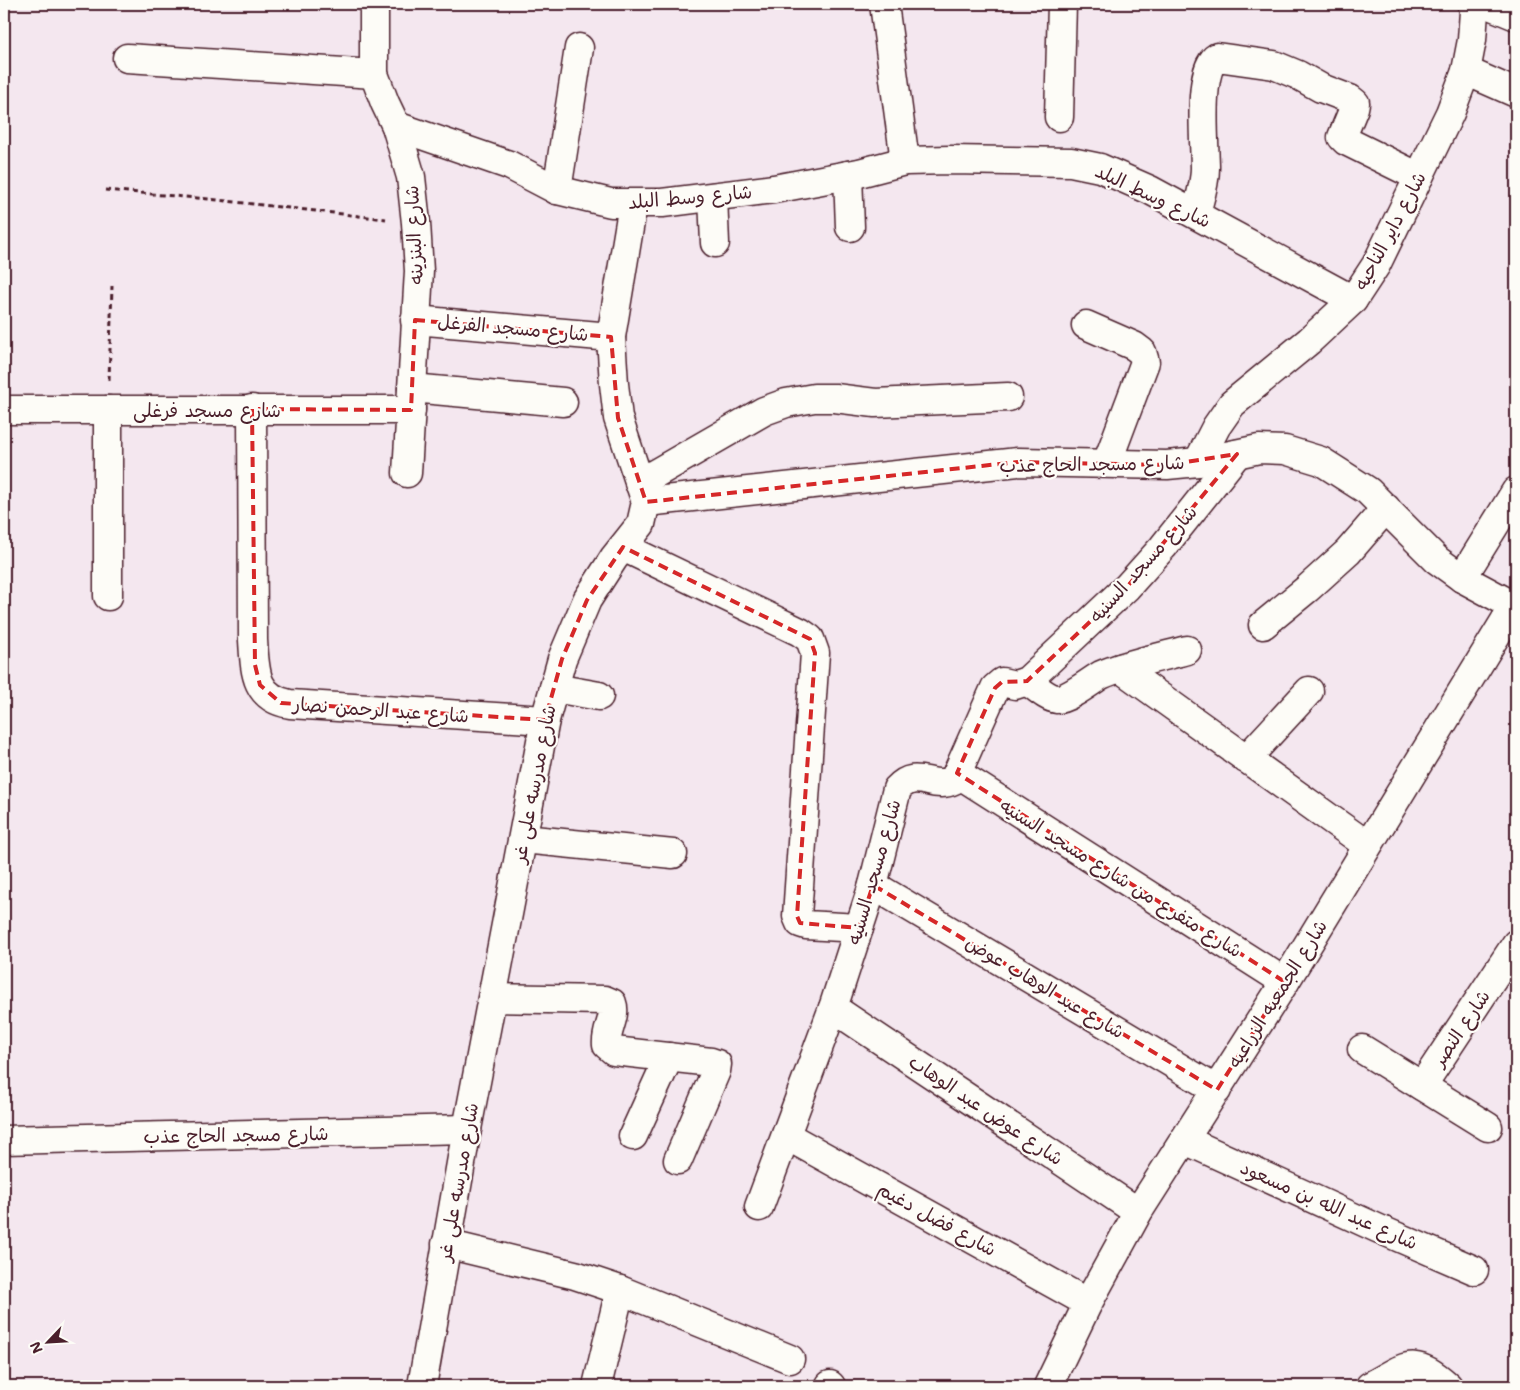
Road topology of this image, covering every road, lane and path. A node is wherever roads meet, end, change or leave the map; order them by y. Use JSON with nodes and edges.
{"nodes":[{"id":1,"x":374,"y":4,"type":"edge"},
{"id":2,"x":884,"y":4,"type":"edge"},
{"id":3,"x":1062,"y":4,"type":"edge"},
{"id":4,"x":1472,"y":4,"type":"edge"},
{"id":5,"x":1487,"y":4,"type":"edge"},
{"id":6,"x":1516,"y":16,"type":"edge"},
{"id":7,"x":579,"y":48,"type":"dead end"},
{"id":8,"x":127,"y":58,"type":"dead end"},
{"id":9,"x":1466,"y":71,"type":"junction"},
{"id":10,"x":374,"y":74,"type":"junction"},
{"id":11,"x":1516,"y":93,"type":"edge"},
{"id":12,"x":1059,"y":117,"type":"dead end"},
{"id":13,"x":396,"y":126,"type":"junction"},
{"id":14,"x":904,"y":162,"type":"junction"},
{"id":15,"x":848,"y":175,"type":"junction"},
{"id":16,"x":1419,"y":177,"type":"junction"},
{"id":17,"x":105,"y":190,"type":"dead end"},
{"id":18,"x":557,"y":190,"type":"junction"},
{"id":19,"x":713,"y":197,"type":"junction"},
{"id":20,"x":633,"y":204,"type":"junction"},
{"id":21,"x":1196,"y":213,"type":"junction"},
{"id":22,"x":416,"y":223,"type":"junction"},
{"id":23,"x":850,"y":228,"type":"dead end"},
{"id":24,"x":716,"y":243,"type":"dead end"},
{"id":25,"x":112,"y":286,"type":"dead end"},
{"id":26,"x":1353,"y":300,"type":"junction"},
{"id":27,"x":415,"y":320,"type":"junction"},
{"id":28,"x":1086,"y":325,"type":"dead end"},
{"id":29,"x":611,"y":336,"type":"junction"},
{"id":30,"x":1008,"y":397,"type":"dead end"},
{"id":31,"x":412,"y":399,"type":"junction"},
{"id":32,"x":563,"y":402,"type":"dead end"},
{"id":33,"x":252,"y":409,"type":"junction"},
{"id":34,"x":4,"y":410,"type":"edge"},
{"id":35,"x":108,"y":410,"type":"junction"},
{"id":36,"x":1237,"y":454,"type":"junction"},
{"id":37,"x":1198,"y":462,"type":"junction"},
{"id":38,"x":1107,"y":464,"type":"junction"},
{"id":39,"x":407,"y":473,"type":"dead end"},
{"id":40,"x":1516,"y":491,"type":"edge"},
{"id":41,"x":642,"y":492,"type":"junction"},
{"id":42,"x":1386,"y":508,"type":"junction"},
{"id":43,"x":623,"y":547,"type":"junction"},
{"id":44,"x":1462,"y":578,"type":"junction"},
{"id":45,"x":108,"y":596,"type":"dead end"},
{"id":46,"x":1515,"y":607,"type":"edge"},
{"id":47,"x":1263,"y":625,"type":"dead end"},
{"id":48,"x":1186,"y":650,"type":"dead end"},
{"id":49,"x":1120,"y":668,"type":"junction"},
{"id":50,"x":1028,"y":681,"type":"junction"},
{"id":51,"x":554,"y":688,"type":"junction"},
{"id":52,"x":1309,"y":691,"type":"dead end"},
{"id":53,"x":599,"y":696,"type":"dead end"},
{"id":54,"x":545,"y":720,"type":"junction"},
{"id":55,"x":1246,"y":759,"type":"junction"},
{"id":56,"x":957,"y":773,"type":"junction"},
{"id":57,"x":523,"y":839,"type":"junction"},
{"id":58,"x":1368,"y":845,"type":"junction"},
{"id":59,"x":673,"y":854,"type":"dead end"},
{"id":60,"x":873,"y":885,"type":"junction"},
{"id":61,"x":859,"y":928,"type":"junction"},
{"id":62,"x":1516,"y":944,"type":"edge"},
{"id":63,"x":1286,"y":982,"type":"junction"},
{"id":64,"x":493,"y":998,"type":"junction"},
{"id":65,"x":833,"y":1008,"type":"junction"},
{"id":66,"x":1362,"y":1049,"type":"dead end"},
{"id":67,"x":669,"y":1056,"type":"junction"},
{"id":68,"x":1422,"y":1086,"type":"junction"},
{"id":69,"x":1217,"y":1090,"type":"junction"},
{"id":70,"x":1488,"y":1126,"type":"dead end"},
{"id":71,"x":467,"y":1129,"type":"junction"},
{"id":72,"x":633,"y":1136,"type":"dead end"},
{"id":73,"x":787,"y":1136,"type":"junction"},
{"id":74,"x":4,"y":1140,"type":"edge"},
{"id":75,"x":1185,"y":1140,"type":"junction"},
{"id":76,"x":678,"y":1160,"type":"dead end"},
{"id":77,"x":759,"y":1207,"type":"dead end"},
{"id":78,"x":1138,"y":1212,"type":"junction"},
{"id":79,"x":446,"y":1244,"type":"junction"},
{"id":80,"x":1474,"y":1270,"type":"dead end"},
{"id":81,"x":620,"y":1290,"type":"junction"},
{"id":82,"x":1088,"y":1303,"type":"junction"},
{"id":83,"x":790,"y":1359,"type":"dead end"},
{"id":84,"x":422,"y":1386,"type":"edge"},
{"id":85,"x":597,"y":1386,"type":"edge"},
{"id":86,"x":1048,"y":1386,"type":"edge"},
{"id":87,"x":1370,"y":1386,"type":"edge"},
{"id":88,"x":1448,"y":1386,"type":"edge"}],
"edges":[{"from":1,"to":10,"type":"street","name":"شارع البنزينه"},
{"from":2,"to":14,"type":"street"},
{"from":3,"to":12,"type":"street"},
{"from":4,"to":9,"type":"street","name":"شارع داير الناحيه"},
{"from":5,"to":6,"type":"street"},
{"from":7,"to":18,"type":"street"},
{"from":8,"to":10,"type":"street"},
{"from":9,"to":11,"type":"street"},
{"from":9,"to":16,"type":"street","name":"شارع داير الناحيه"},
{"from":10,"to":13,"type":"street","name":"شارع البنزينه"},
{"from":13,"to":18,"type":"street","name":"شارع وسط البلد"},
{"from":13,"to":22,"type":"street","name":"شارع البنزينه"},
{"from":14,"to":15,"type":"street","name":"شارع وسط البلد"},
{"from":14,"to":21,"type":"street","name":"شارع وسط البلد"},
{"from":15,"to":19,"type":"street","name":"شارع وسط البلد"},
{"from":15,"to":23,"type":"street"},
{"from":16,"to":21,"type":"street"},
{"from":16,"to":26,"type":"street","name":"شارع داير الناحيه"},
{"from":17,"to":22,"type":"path"},
{"from":18,"to":20,"type":"street","name":"شارع وسط البلد"},
{"from":19,"to":20,"type":"street","name":"شارع وسط البلد"},
{"from":19,"to":24,"type":"street"},
{"from":20,"to":29,"type":"street"},
{"from":21,"to":26,"type":"street","name":"شارع وسط البلد"},
{"from":22,"to":27,"type":"street","name":"شارع البنزينه"},
{"from":25,"to":35,"type":"path"},
{"from":26,"to":37,"type":"street","name":"شارع داير الناحيه"},
{"from":27,"to":29,"type":"street","name":"شارع مسجد الفرغل"},
{"from":27,"to":31,"type":"street","name":"شارع البنزينه"},
{"from":28,"to":38,"type":"street"},
{"from":29,"to":41,"type":"street"},
{"from":30,"to":41,"type":"street"},
{"from":31,"to":32,"type":"street","name":"شارع مسجد فرغلى"},
{"from":31,"to":33,"type":"street","name":"شارع مسجد فرغلى"},
{"from":31,"to":39,"type":"street","name":"شارع البنزينه"},
{"from":33,"to":35,"type":"street","name":"شارع مسجد فرغلى"},
{"from":33,"to":54,"type":"street","name":"شارع عبد الرحمن نصار"},
{"from":34,"to":35,"type":"street","name":"شارع مسجد فرغلى"},
{"from":35,"to":45,"type":"street"},
{"from":36,"to":37,"type":"street","name":"شارع مسجد الحاج عذب"},
{"from":36,"to":42,"type":"street","name":"شارع مسجد الحاج عذب"},
{"from":36,"to":50,"type":"street","name":"شارع مسجد السنيه"},
{"from":37,"to":38,"type":"street","name":"شارع مسجد الحاج عذب"},
{"from":38,"to":41,"type":"street","name":"شارع مسجد الحاج عذب"},
{"from":40,"to":44,"type":"street"},
{"from":41,"to":43,"type":"street","name":"شارع مدرسه على غر"},
{"from":42,"to":44,"type":"street","name":"شارع مسجد الحاج عذب"},
{"from":42,"to":47,"type":"street"},
{"from":43,"to":51,"type":"street","name":"شارع مدرسه على غر"},
{"from":43,"to":61,"type":"street"},
{"from":44,"to":46,"type":"street","name":"شارع مسجد الحاج عذب"},
{"from":46,"to":58,"type":"street","name":"شارع الجمعيه الزراعيه"},
{"from":48,"to":49,"type":"street"},
{"from":49,"to":50,"type":"street"},
{"from":49,"to":55,"type":"street"},
{"from":50,"to":56,"type":"street"},
{"from":51,"to":53,"type":"street"},
{"from":51,"to":54,"type":"street","name":"شارع مدرسه على غر"},
{"from":52,"to":55,"type":"street"},
{"from":54,"to":57,"type":"street","name":"شارع مدرسه على غر"},
{"from":55,"to":58,"type":"street"},
{"from":56,"to":60,"type":"street","name":"شارع مسجد السنيه"},
{"from":56,"to":63,"type":"street","name":"شارع متفرع من شارع مسجد السنيه"},
{"from":57,"to":59,"type":"street"},
{"from":57,"to":64,"type":"street","name":"شارع مدرسه على غر"},
{"from":58,"to":63,"type":"street","name":"شارع الجمعيه الزراعيه"},
{"from":60,"to":61,"type":"street","name":"شارع مسجد السنيه"},
{"from":60,"to":69,"type":"street","name":"شارع عبد الوهاب عوض"},
{"from":61,"to":65,"type":"street","name":"شارع مسجد السنيه"},
{"from":62,"to":68,"type":"street","name":"شارع النصر"},
{"from":63,"to":69,"type":"street","name":"شارع الجمعيه الزراعيه"},
{"from":64,"to":67,"type":"street"},
{"from":64,"to":71,"type":"street","name":"شارع مدرسه على غر"},
{"from":65,"to":73,"type":"street","name":"شارع مسجد السنيه"},
{"from":65,"to":78,"type":"street","name":"شارع عوض عبد الوهاب"},
{"from":66,"to":68,"type":"street","name":"شارع النصر"},
{"from":67,"to":72,"type":"street"},
{"from":67,"to":76,"type":"street"},
{"from":68,"to":70,"type":"street","name":"شارع النصر"},
{"from":69,"to":75,"type":"street","name":"شارع الجمعيه الزراعيه"},
{"from":71,"to":74,"type":"street","name":"شارع مسجد الحاج عذب"},
{"from":71,"to":79,"type":"street","name":"شارع مدرسه على غر"},
{"from":73,"to":77,"type":"street","name":"شارع مسجد السنيه"},
{"from":73,"to":82,"type":"street","name":"شارع فضل دغيم"},
{"from":75,"to":78,"type":"street","name":"شارع الجمعيه الزراعيه"},
{"from":75,"to":80,"type":"street","name":"شارع عبد الله بن مسعود"},
{"from":78,"to":82,"type":"street","name":"شارع الجمعيه الزراعيه"},
{"from":79,"to":81,"type":"street"},
{"from":79,"to":84,"type":"street","name":"شارع مدرسه على غر"},
{"from":81,"to":83,"type":"street"},
{"from":81,"to":85,"type":"street"},
{"from":82,"to":86,"type":"street","name":"شارع الجمعيه الزراعيه"},
{"from":87,"to":88,"type":"street"}]}
